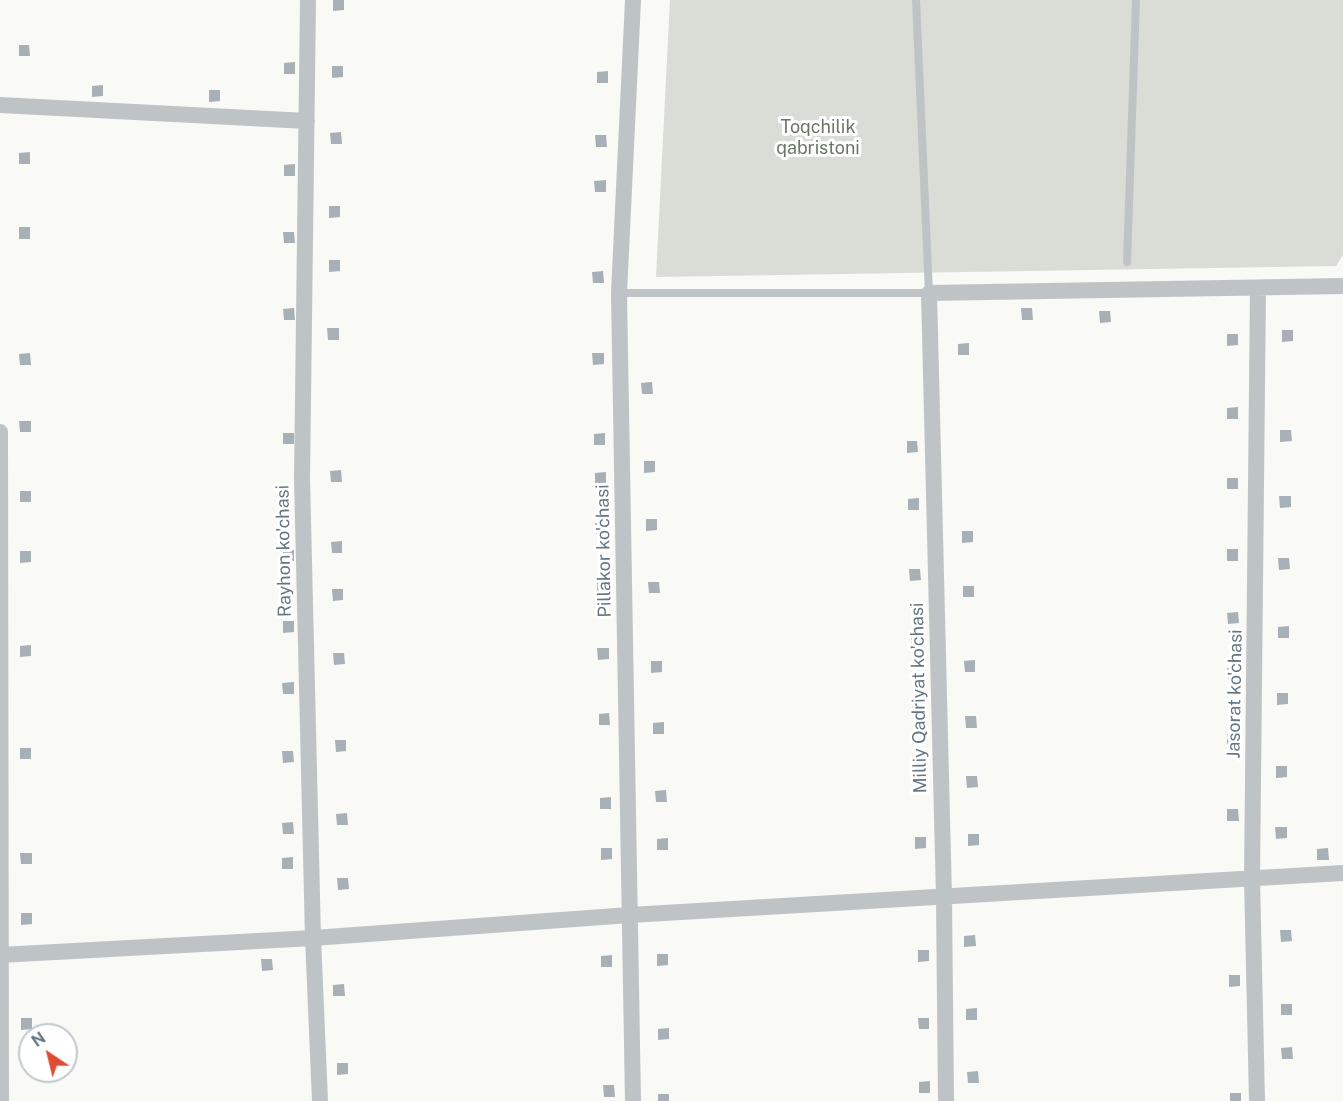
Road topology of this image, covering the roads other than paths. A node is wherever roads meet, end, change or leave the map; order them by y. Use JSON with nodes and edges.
{"nodes":[{"id":1,"x":308,"y":0,"type":"edge"},
{"id":2,"x":633,"y":0,"type":"edge"},
{"id":3,"x":916,"y":0,"type":"edge"},
{"id":4,"x":1136,"y":0,"type":"edge"},
{"id":5,"x":0,"y":105,"type":"edge"},
{"id":6,"x":307,"y":121,"type":"junction"},
{"id":7,"x":1126,"y":262,"type":"dead end"},
{"id":8,"x":1343,"y":286,"type":"edge"},
{"id":9,"x":1258,"y":288,"type":"junction"},
{"id":10,"x":619,"y":293,"type":"junction"},
{"id":11,"x":928,"y":293,"type":"junction"},
{"id":12,"x":0,"y":432,"type":"edge"},
{"id":13,"x":1343,"y":873,"type":"edge"},
{"id":14,"x":1252,"y":878,"type":"junction"},
{"id":15,"x":944,"y":897,"type":"junction"},
{"id":16,"x":630,"y":915,"type":"junction"},
{"id":17,"x":312,"y":938,"type":"junction"},
{"id":18,"x":1,"y":955,"type":"edge"},
{"id":19,"x":1,"y":1101,"type":"edge"},
{"id":20,"x":320,"y":1101,"type":"edge"},
{"id":21,"x":633,"y":1101,"type":"edge"},
{"id":22,"x":946,"y":1101,"type":"edge"},
{"id":23,"x":1257,"y":1101,"type":"edge"}],
"edges":[{"from":1,"to":6,"type":"street","name":"Rayhon ko'chasi"},
{"from":2,"to":10,"type":"street","name":"Pillakor ko'chasi"},
{"from":3,"to":11,"type":"lane"},
{"from":4,"to":7,"type":"lane"},
{"from":5,"to":6,"type":"street"},
{"from":6,"to":17,"type":"street","name":"Rayhon ko'chasi"},
{"from":8,"to":9,"type":"street"},
{"from":9,"to":11,"type":"street"},
{"from":9,"to":14,"type":"street","name":"Jasorat ko'chasi"},
{"from":10,"to":11,"type":"lane"},
{"from":10,"to":16,"type":"street","name":"Pillakor ko'chasi"},
{"from":11,"to":15,"type":"street","name":"Milliy Qadriyat ko'chasi"},
{"from":12,"to":18,"type":"street"},
{"from":13,"to":14,"type":"street"},
{"from":14,"to":15,"type":"street"},
{"from":14,"to":23,"type":"street","name":"Jasorat ko'chasi"},
{"from":15,"to":16,"type":"street"},
{"from":15,"to":22,"type":"street","name":"Milliy Qadriyat ko'chasi"},
{"from":16,"to":17,"type":"street"},
{"from":16,"to":21,"type":"street","name":"Pillakor ko'chasi"},
{"from":17,"to":18,"type":"street"},
{"from":17,"to":20,"type":"street","name":"Rayhon ko'chasi"},
{"from":18,"to":19,"type":"street"}]}
